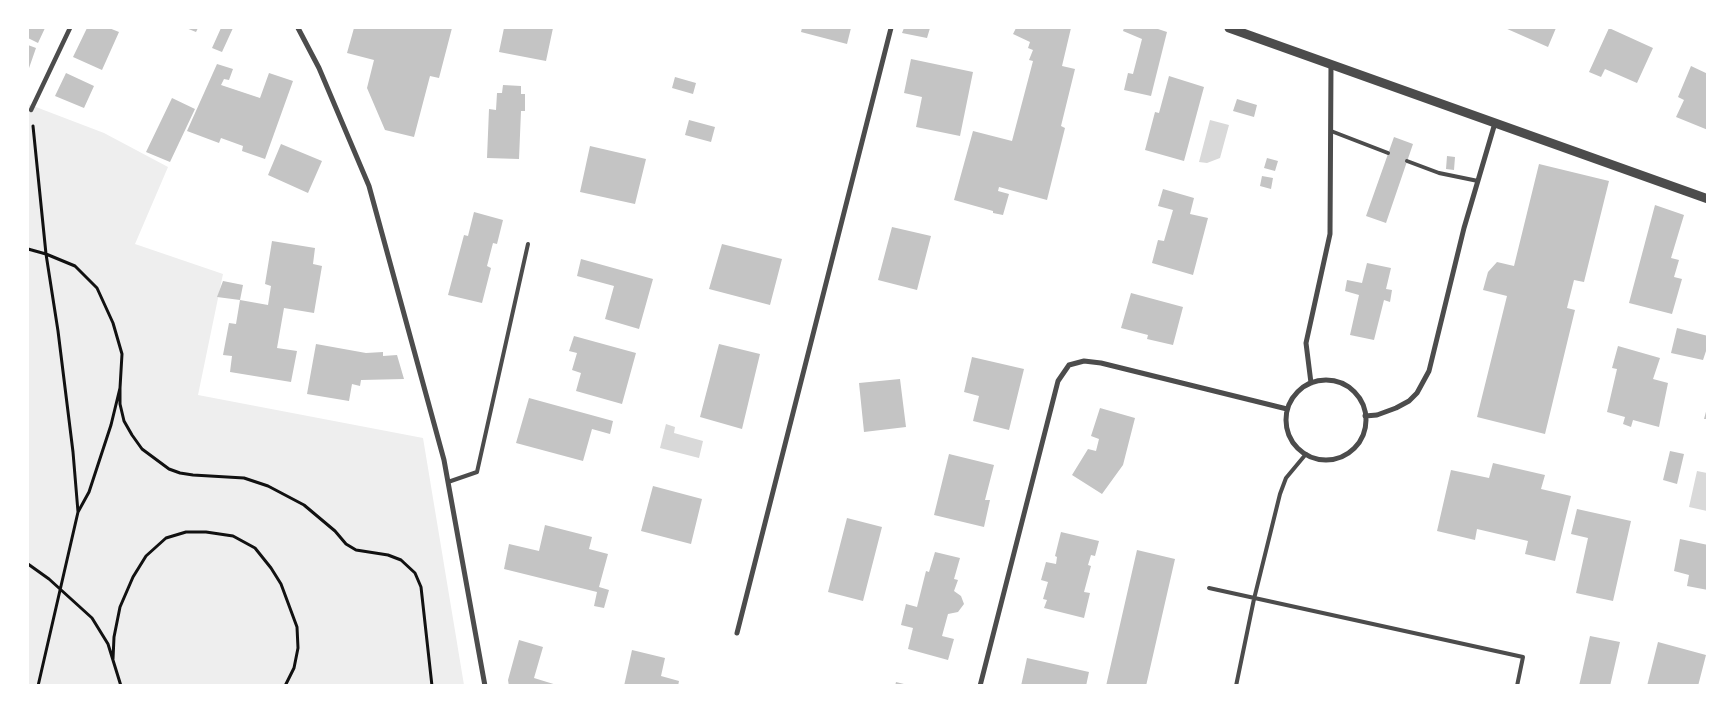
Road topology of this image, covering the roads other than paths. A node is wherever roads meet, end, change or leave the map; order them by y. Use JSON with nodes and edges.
{"nodes":[{"id":1,"x":70,"y":28,"type":"edge"},
{"id":2,"x":298,"y":28,"type":"edge"},
{"id":3,"x":891,"y":28,"type":"edge"},
{"id":4,"x":1229,"y":28,"type":"edge"},
{"id":5,"x":1331,"y":64,"type":"junction"},
{"id":6,"x":31,"y":110,"type":"road end"},
{"id":7,"x":1495,"y":123,"type":"junction"},
{"id":8,"x":1331,"y":130,"type":"junction"},
{"id":9,"x":1388,"y":153,"type":"dead end"},
{"id":10,"x":1407,"y":161,"type":"dead end"},
{"id":11,"x":1478,"y":181,"type":"junction"},
{"id":12,"x":1708,"y":199,"type":"edge"},
{"id":13,"x":528,"y":244,"type":"dead end"},
{"id":14,"x":1311,"y":383,"type":"junction"},
{"id":15,"x":1287,"y":409,"type":"junction"},
{"id":16,"x":1365,"y":416,"type":"junction"},
{"id":17,"x":1306,"y":454,"type":"junction"},
{"id":18,"x":448,"y":482,"type":"junction"},
{"id":19,"x":1209,"y":588,"type":"dead end"},
{"id":20,"x":1254,"y":599,"type":"junction"},
{"id":21,"x":737,"y":633,"type":"dead end"},
{"id":22,"x":485,"y":686,"type":"edge"},
{"id":23,"x":980,"y":686,"type":"edge"},
{"id":24,"x":1236,"y":686,"type":"edge"},
{"id":25,"x":1517,"y":686,"type":"edge"}],
"edges":[{"from":1,"to":6,"type":"street"},
{"from":2,"to":18,"type":"street"},
{"from":3,"to":21,"type":"street"},
{"from":4,"to":5,"type":"street"},
{"from":5,"to":7,"type":"street"},
{"from":5,"to":8,"type":"street"},
{"from":7,"to":11,"type":"street"},
{"from":7,"to":12,"type":"street"},
{"from":8,"to":9,"type":"lane"},
{"from":8,"to":14,"type":"street"},
{"from":10,"to":11,"type":"lane"},
{"from":11,"to":16,"type":"street"},
{"from":13,"to":18,"type":"lane"},
{"from":14,"to":15,"type":"street"},
{"from":14,"to":16,"type":"street"},
{"from":15,"to":17,"type":"street"},
{"from":15,"to":23,"type":"street"},
{"from":16,"to":17,"type":"street"},
{"from":17,"to":20,"type":"lane"},
{"from":18,"to":22,"type":"street"},
{"from":19,"to":20,"type":"lane"},
{"from":20,"to":24,"type":"lane"},
{"from":20,"to":25,"type":"lane"}]}
